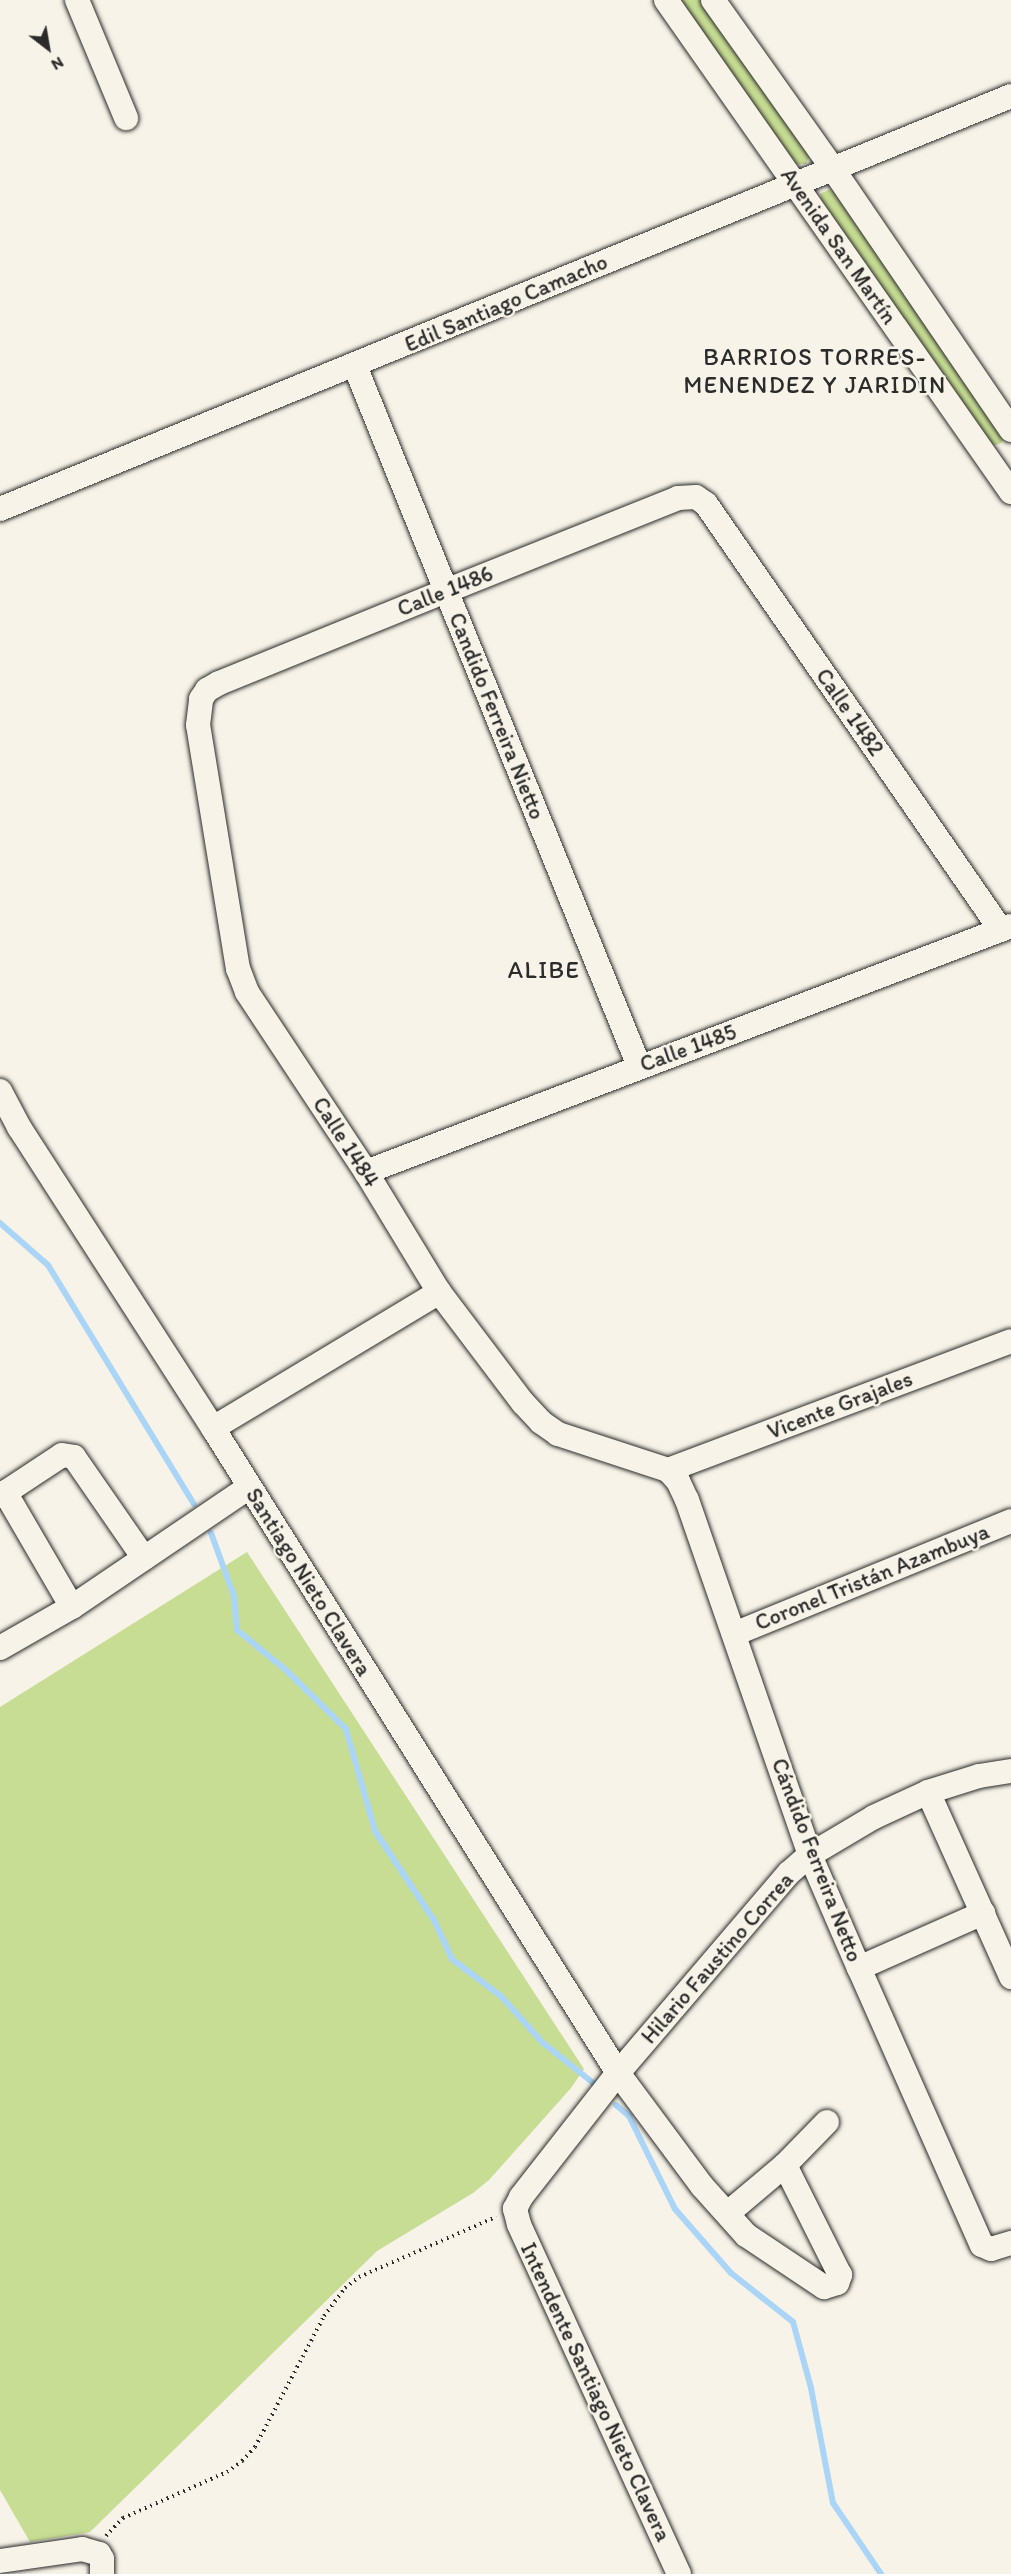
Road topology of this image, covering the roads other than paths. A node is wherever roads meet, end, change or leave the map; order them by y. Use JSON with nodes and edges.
{"nodes":[{"id":1,"x":77,"y":0,"type":"edge"},
{"id":2,"x":666,"y":0,"type":"edge"},
{"id":3,"x":712,"y":0,"type":"edge"},
{"id":4,"x":1011,"y":96,"type":"edge"},
{"id":5,"x":126,"y":118,"type":"dead end"},
{"id":6,"x":833,"y":169,"type":"junction"},
{"id":7,"x":795,"y":183,"type":"junction"},
{"id":8,"x":355,"y":366,"type":"junction"},
{"id":9,"x":1011,"y":429,"type":"edge"},
{"id":10,"x":1002,"y":461,"type":"edge"},
{"id":11,"x":1011,"y":492,"type":"edge"},
{"id":12,"x":696,"y":497,"type":"joint"},
{"id":13,"x":0,"y":510,"type":"edge"},
{"id":14,"x":446,"y":591,"type":"junction"},
{"id":15,"x":201,"y":699,"type":"joint"},
{"id":16,"x":1006,"y":928,"type":"edge"},
{"id":17,"x":639,"y":1066,"type":"junction"},
{"id":18,"x":0,"y":1091,"type":"edge"},
{"id":19,"x":366,"y":1172,"type":"junction"},
{"id":20,"x":439,"y":1292,"type":"junction"},
{"id":21,"x":1011,"y":1341,"type":"edge"},
{"id":22,"x":213,"y":1428,"type":"junction"},
{"id":23,"x":668,"y":1470,"type":"junction"},
{"id":24,"x":249,"y":1487,"type":"junction"},
{"id":25,"x":3,"y":1494,"type":"edge"},
{"id":26,"x":1011,"y":1521,"type":"edge"},
{"id":27,"x":144,"y":1558,"type":"junction"},
{"id":28,"x":72,"y":1607,"type":"junction"},
{"id":29,"x":734,"y":1634,"type":"junction"},
{"id":30,"x":0,"y":1648,"type":"edge"},
{"id":31,"x":1011,"y":1771,"type":"edge"},
{"id":32,"x":928,"y":1792,"type":"junction"},
{"id":33,"x":810,"y":1855,"type":"junction"},
{"id":34,"x":983,"y":1913,"type":"junction"},
{"id":35,"x":859,"y":1968,"type":"junction"},
{"id":36,"x":1011,"y":1977,"type":"edge"},
{"id":37,"x":618,"y":2073,"type":"junction"},
{"id":38,"x":827,"y":2122,"type":"dead end"},
{"id":39,"x":785,"y":2165,"type":"junction"},
{"id":40,"x":515,"y":2209,"type":"joint"},
{"id":41,"x":728,"y":2213,"type":"junction"},
{"id":42,"x":1011,"y":2243,"type":"edge"},
{"id":43,"x":0,"y":2561,"type":"edge"},
{"id":44,"x":102,"y":2574,"type":"edge"},
{"id":45,"x":679,"y":2574,"type":"edge"}],
"edges":[{"from":1,"to":5,"type":"street"},
{"from":2,"to":7,"type":"street","name":"Avenida San Martín"},
{"from":3,"to":6,"type":"street","name":"Avenida San Martín"},
{"from":4,"to":6,"type":"street","name":"Edil Santiago Camacho"},
{"from":6,"to":7,"type":"street","name":"Edil Santiago Camacho"},
{"from":6,"to":9,"type":"street","name":"Avenida San Martín"},
{"from":7,"to":8,"type":"street","name":"Edil Santiago Camacho"},
{"from":7,"to":10,"type":"street","name":"Avenida San Martín"},
{"from":8,"to":13,"type":"street","name":"Edil Santiago Camacho"},
{"from":8,"to":14,"type":"street","name":"Candido Ferreira Nietto"},
{"from":10,"to":11,"type":"street","name":"Avenida San Martín"},
{"from":12,"to":14,"type":"street","name":"Calle 1486"},
{"from":12,"to":16,"type":"street","name":"Calle 1482"},
{"from":14,"to":15,"type":"street","name":"Calle 1486"},
{"from":14,"to":17,"type":"street","name":"Candido Ferreira Nietto"},
{"from":15,"to":19,"type":"street","name":"Calle 1484"},
{"from":16,"to":17,"type":"street","name":"Calle 1485"},
{"from":17,"to":19,"type":"street","name":"Calle 1485"},
{"from":18,"to":22,"type":"street","name":"Santiago Nieto Clavera"},
{"from":19,"to":20,"type":"street","name":"Calle 1484"},
{"from":20,"to":22,"type":"street"},
{"from":20,"to":23,"type":"street","name":"Calle 1484"},
{"from":21,"to":23,"type":"street","name":"Vicente Grajales"},
{"from":22,"to":24,"type":"street","name":"Santiago Nieto Clavera"},
{"from":23,"to":29,"type":"street","name":"Cándido Ferreira Netto"},
{"from":24,"to":27,"type":"street"},
{"from":24,"to":37,"type":"street","name":"Santiago Nieto Clavera"},
{"from":25,"to":27,"type":"street"},
{"from":25,"to":28,"type":"street"},
{"from":26,"to":29,"type":"street","name":"Coronel Tristán Azambuya"},
{"from":27,"to":28,"type":"street"},
{"from":28,"to":30,"type":"street"},
{"from":29,"to":33,"type":"street","name":"Cándido Ferreira Netto"},
{"from":31,"to":32,"type":"street","name":"Hilario Faustino Correa"},
{"from":32,"to":33,"type":"street","name":"Hilario Faustino Correa"},
{"from":32,"to":34,"type":"street"},
{"from":33,"to":35,"type":"street","name":"Cándido Ferreira Netto"},
{"from":33,"to":37,"type":"street","name":"Hilario Faustino Correa"},
{"from":34,"to":35,"type":"street"},
{"from":34,"to":36,"type":"street"},
{"from":35,"to":42,"type":"street","name":"Cándido Ferreira Netto"},
{"from":37,"to":40,"type":"street","name":"Hilario Faustino Correa"},
{"from":37,"to":41,"type":"street","name":"Santiago Nieto Clavera"},
{"from":38,"to":39,"type":"street"},
{"from":39,"to":41,"type":"street"},
{"from":39,"to":41,"type":"street","name":"Santiago Nieto Clavera"},
{"from":40,"to":45,"type":"street","name":"Intendente Santiago Nieto Clavera"},
{"from":43,"to":44,"type":"street"}]}
